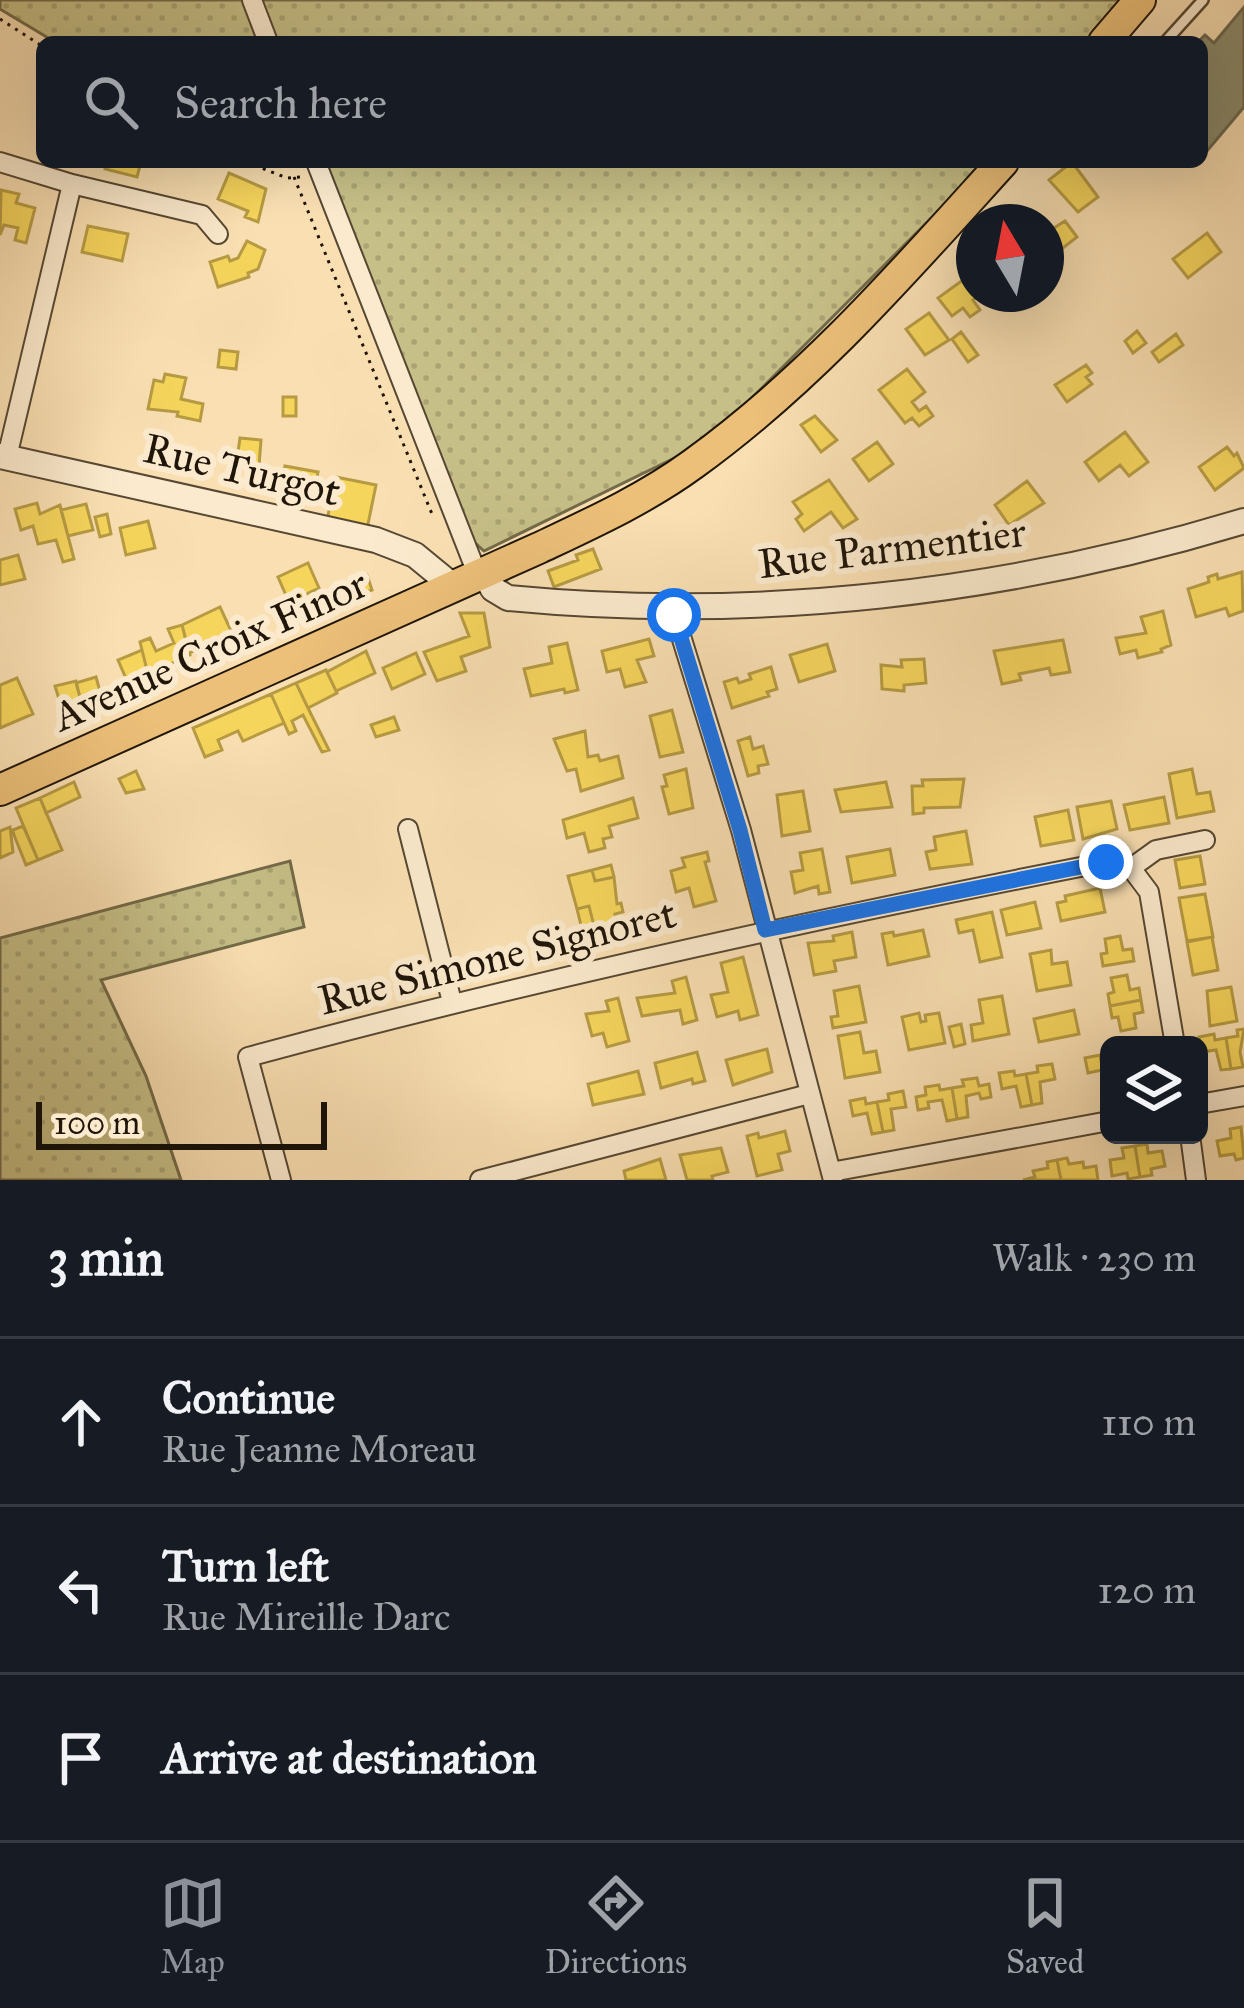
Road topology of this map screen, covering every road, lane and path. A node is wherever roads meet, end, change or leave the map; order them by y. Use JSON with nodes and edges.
{"nodes":[{"id":1,"x":251,"y":0,"type":"edge"},
{"id":2,"x":1140,"y":0,"type":"edge"},
{"id":3,"x":1203,"y":0,"type":"edge"},
{"id":4,"x":0,"y":19,"type":"edge"},
{"id":5,"x":266,"y":36,"type":"edge"},
{"id":6,"x":1112,"y":36,"type":"edge"},
{"id":7,"x":1170,"y":36,"type":"edge"},
{"id":8,"x":36,"y":42,"type":"edge"},
{"id":9,"x":0,"y":162,"type":"edge"},
{"id":10,"x":261,"y":168,"type":"edge"},
{"id":11,"x":318,"y":168,"type":"edge"},
{"id":12,"x":998,"y":168,"type":"edge"},
{"id":13,"x":72,"y":184,"type":"junction"},
{"id":14,"x":218,"y":234,"type":"dead end"},
{"id":15,"x":4,"y":457,"type":"edge"},
{"id":16,"x":1244,"y":520,"type":"edge"},
{"id":17,"x":436,"y":524,"type":"dead end"},
{"id":18,"x":472,"y":578,"type":"junction"},
{"id":19,"x":672,"y":608,"type":"junction"},
{"id":20,"x":0,"y":790,"type":"edge"},
{"id":21,"x":408,"y":829,"type":"dead end"},
{"id":22,"x":1205,"y":841,"type":"dead end"},
{"id":23,"x":1131,"y":868,"type":"junction"},
{"id":24,"x":765,"y":930,"type":"junction"},
{"id":25,"x":452,"y":1002,"type":"junction"},
{"id":26,"x":1173,"y":1036,"type":"edge"},
{"id":27,"x":809,"y":1094,"type":"junction"},
{"id":28,"x":1244,"y":1096,"type":"edge"},
{"id":29,"x":1208,"y":1102,"type":"edge"},
{"id":30,"x":1100,"y":1123,"type":"edge"},
{"id":31,"x":1191,"y":1144,"type":"edge"},
{"id":32,"x":832,"y":1176,"type":"edge"},
{"id":33,"x":281,"y":1180,"type":"edge"},
{"id":34,"x":481,"y":1180,"type":"edge"},
{"id":35,"x":1196,"y":1180,"type":"edge"}],
"edges":[{"from":1,"to":5,"type":"street"},
{"from":2,"to":6,"type":"main road"},
{"from":3,"to":7,"type":"lane"},
{"from":4,"to":8,"type":"path"},
{"from":9,"to":13,"type":"street"},
{"from":10,"to":17,"type":"path"},
{"from":11,"to":18,"type":"street"},
{"from":12,"to":18,"type":"main road","name":"Avenue Croix Finor"},
{"from":13,"to":14,"type":"street"},
{"from":13,"to":15,"type":"street"},
{"from":15,"to":18,"type":"street","name":"Rue Turgot"},
{"from":16,"to":19,"type":"street","name":"Rue Parmentier"},
{"from":18,"to":19,"type":"street","name":"Rue Parmentier"},
{"from":18,"to":20,"type":"main road","name":"Avenue Croix Finor"},
{"from":19,"to":24,"type":"street"},
{"from":21,"to":25,"type":"street"},
{"from":22,"to":23,"type":"street"},
{"from":23,"to":24,"type":"street","name":"Rue Simone Signoret"},
{"from":23,"to":26,"type":"street"},
{"from":24,"to":25,"type":"street","name":"Rue Simone Signoret"},
{"from":24,"to":27,"type":"street"},
{"from":25,"to":33,"type":"street","name":"Rue Simone Signoret"},
{"from":27,"to":32,"type":"street"},
{"from":27,"to":34,"type":"street"},
{"from":28,"to":29,"type":"street"},
{"from":30,"to":32,"type":"street"},
{"from":31,"to":35,"type":"street"}]}
